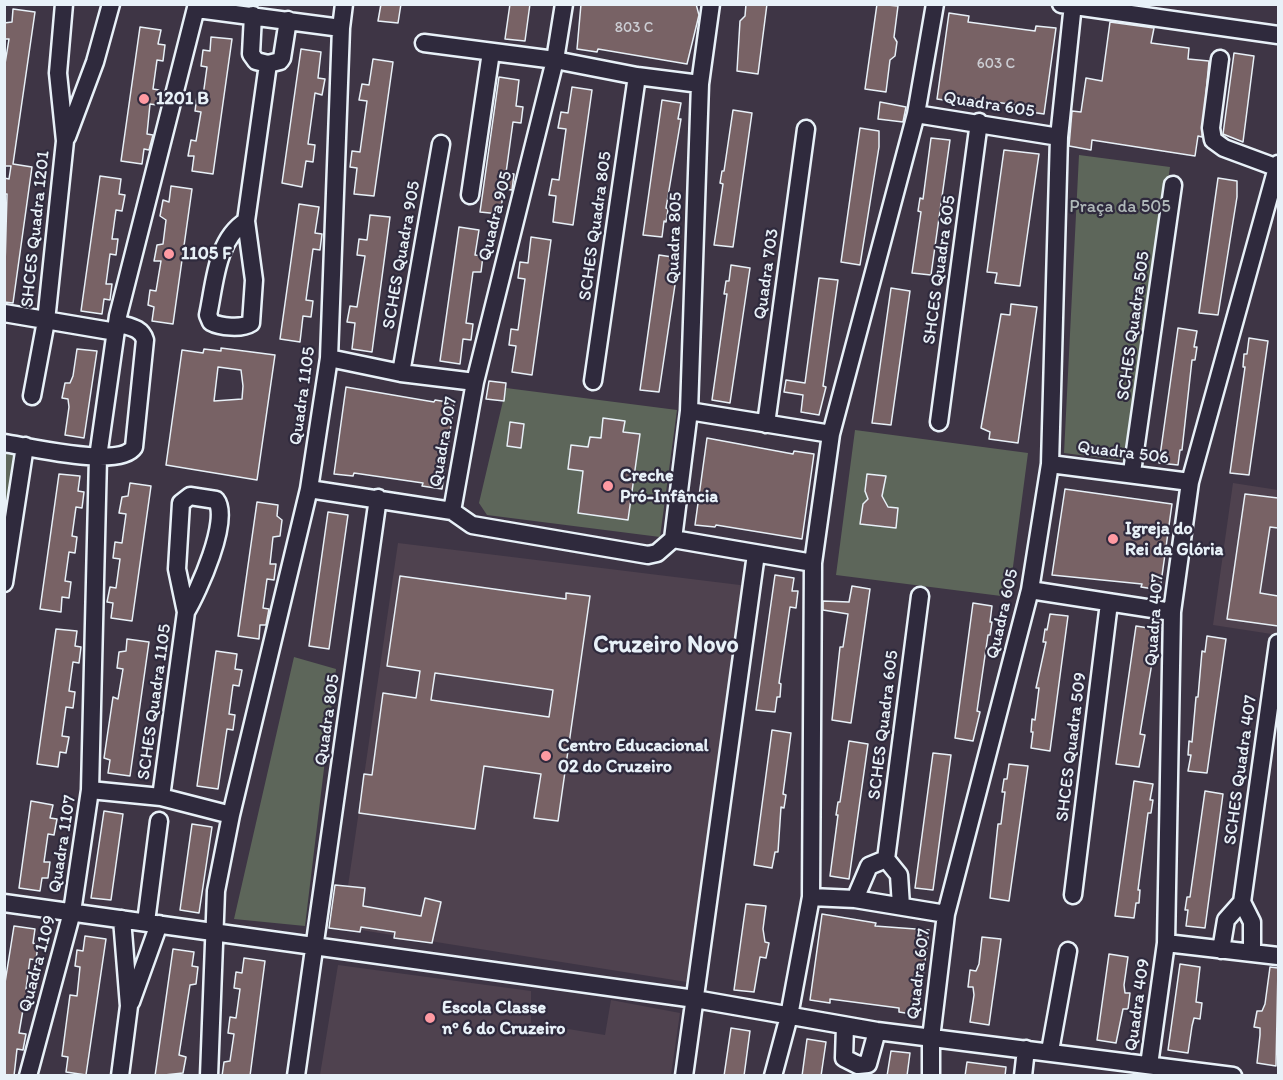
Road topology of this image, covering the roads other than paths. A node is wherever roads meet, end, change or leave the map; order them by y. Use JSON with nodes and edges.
{"nodes":[{"id":1,"x":64,"y":4,"type":"edge"},
{"id":2,"x":111,"y":4,"type":"edge"},
{"id":3,"x":344,"y":4,"type":"edge"},
{"id":4,"x":564,"y":4,"type":"edge"},
{"id":5,"x":711,"y":4,"type":"edge"},
{"id":6,"x":935,"y":4,"type":"edge"},
{"id":7,"x":1069,"y":5,"type":"edge"},
{"id":8,"x":197,"y":7,"type":"edge"},
{"id":9,"x":253,"y":15,"type":"junction"},
{"id":10,"x":288,"y":20,"type":"junction"},
{"id":11,"x":341,"y":28,"type":"junction"},
{"id":12,"x":1278,"y":35,"type":"edge"},
{"id":13,"x":424,"y":43,"type":"dead end"},
{"id":14,"x":491,"y":52,"type":"junction"},
{"id":15,"x":1220,"y":59,"type":"dead end"},
{"id":16,"x":555,"y":60,"type":"junction"},
{"id":17,"x":268,"y":64,"type":"junction"},
{"id":18,"x":637,"y":76,"type":"junction"},
{"id":19,"x":700,"y":84,"type":"junction"},
{"id":20,"x":916,"y":114,"type":"junction"},
{"id":21,"x":979,"y":123,"type":"junction"},
{"id":22,"x":806,"y":129,"type":"dead end"},
{"id":23,"x":1059,"y":137,"type":"junction"},
{"id":24,"x":65,"y":141,"type":"junction"},
{"id":25,"x":441,"y":144,"type":"dead end"},
{"id":26,"x":1278,"y":167,"type":"edge"},
{"id":27,"x":1173,"y":185,"type":"dead end"},
{"id":28,"x":470,"y":195,"type":"dead end"},
{"id":29,"x":246,"y":221,"type":"junction"},
{"id":30,"x":4,"y":313,"type":"edge"},
{"id":31,"x":46,"y":321,"type":"junction"},
{"id":32,"x":116,"y":327,"type":"junction"},
{"id":33,"x":329,"y":358,"type":"junction"},
{"id":34,"x":401,"y":373,"type":"junction"},
{"id":35,"x":475,"y":381,"type":"junction"},
{"id":36,"x":593,"y":381,"type":"dead end"},
{"id":37,"x":32,"y":396,"type":"dead end"},
{"id":38,"x":689,"y":411,"type":"junction"},
{"id":39,"x":939,"y":422,"type":"dead end"},
{"id":40,"x":766,"y":424,"type":"junction"},
{"id":41,"x":831,"y":434,"type":"junction"},
{"id":42,"x":4,"y":443,"type":"edge"},
{"id":43,"x":24,"y":446,"type":"junction"},
{"id":44,"x":98,"y":457,"type":"junction"},
{"id":45,"x":1050,"y":464,"type":"junction"},
{"id":46,"x":1132,"y":472,"type":"junction"},
{"id":47,"x":1190,"y":482,"type":"junction"},
{"id":48,"x":309,"y":489,"type":"junction"},
{"id":49,"x":378,"y":498,"type":"junction"},
{"id":50,"x":452,"y":511,"type":"junction"},
{"id":51,"x":673,"y":539,"type":"junction"},
{"id":52,"x":756,"y":554,"type":"junction"},
{"id":53,"x":813,"y":563,"type":"junction"},
{"id":54,"x":4,"y":583,"type":"edge"},
{"id":55,"x":1030,"y":590,"type":"junction"},
{"id":56,"x":920,"y":596,"type":"dead end"},
{"id":57,"x":1109,"y":603,"type":"junction"},
{"id":58,"x":186,"y":612,"type":"junction"},
{"id":59,"x":1172,"y":612,"type":"junction"},
{"id":60,"x":1278,"y":644,"type":"edge"},
{"id":61,"x":90,"y":790,"type":"junction"},
{"id":62,"x":161,"y":797,"type":"junction"},
{"id":63,"x":231,"y":815,"type":"junction"},
{"id":64,"x":159,"y":821,"type":"dead end"},
{"id":65,"x":886,"y":859,"type":"junction"},
{"id":66,"x":1073,"y":895,"type":"dead end"},
{"id":67,"x":811,"y":897,"type":"junction"},
{"id":68,"x":855,"y":899,"type":"junction"},
{"id":69,"x":1242,"y":902,"type":"junction"},
{"id":70,"x":4,"y":903,"type":"edge"},
{"id":71,"x":901,"y":906,"type":"junction"},
{"id":72,"x":72,"y":912,"type":"junction"},
{"id":73,"x":946,"y":914,"type":"junction"},
{"id":74,"x":122,"y":919,"type":"junction"},
{"id":75,"x":152,"y":923,"type":"junction"},
{"id":76,"x":212,"y":932,"type":"junction"},
{"id":77,"x":1166,"y":943,"type":"junction"},
{"id":78,"x":316,"y":946,"type":"junction"},
{"id":79,"x":1221,"y":950,"type":"junction"},
{"id":80,"x":1068,"y":951,"type":"dead end"},
{"id":81,"x":1252,"y":952,"type":"junction"},
{"id":82,"x":1278,"y":956,"type":"edge"},
{"id":83,"x":695,"y":999,"type":"junction"},
{"id":84,"x":129,"y":1006,"type":"junction"},
{"id":85,"x":789,"y":1016,"type":"junction"},
{"id":86,"x":845,"y":1026,"type":"junction"},
{"id":87,"x":877,"y":1031,"type":"junction"},
{"id":88,"x":931,"y":1038,"type":"junction"},
{"id":89,"x":1026,"y":1049,"type":"junction"},
{"id":90,"x":1050,"y":1051,"type":"junction"},
{"id":91,"x":1149,"y":1065,"type":"junction"},
{"id":92,"x":857,"y":1070,"type":"edge"},
{"id":93,"x":28,"y":1076,"type":"edge"},
{"id":94,"x":120,"y":1076,"type":"edge"},
{"id":95,"x":208,"y":1076,"type":"edge"},
{"id":96,"x":296,"y":1076,"type":"edge"},
{"id":97,"x":684,"y":1076,"type":"edge"},
{"id":98,"x":773,"y":1076,"type":"edge"},
{"id":99,"x":931,"y":1076,"type":"edge"},
{"id":100,"x":1023,"y":1076,"type":"edge"},
{"id":101,"x":1233,"y":1076,"type":"edge"}],
"edges":[{"from":1,"to":24,"type":"street","name":"SHCES Quadra 1201"},
{"from":2,"to":24,"type":"street","name":"SHCES Quadra 1201"},
{"from":3,"to":11,"type":"street","name":"Quadra 1105"},
{"from":4,"to":16,"type":"street","name":"Quadra 905"},
{"from":5,"to":19,"type":"street"},
{"from":6,"to":20,"type":"street"},
{"from":7,"to":12,"type":"street"},
{"from":7,"to":23,"type":"street"},
{"from":8,"to":9,"type":"street"},
{"from":8,"to":32,"type":"street"},
{"from":9,"to":10,"type":"street"},
{"from":9,"to":17,"type":"street"},
{"from":10,"to":11,"type":"street"},
{"from":10,"to":17,"type":"street"},
{"from":11,"to":33,"type":"street","name":"Quadra 1105"},
{"from":13,"to":14,"type":"street"},
{"from":14,"to":16,"type":"street"},
{"from":14,"to":28,"type":"street"},
{"from":15,"to":26,"type":"street"},
{"from":16,"to":18,"type":"street"},
{"from":16,"to":35,"type":"street","name":"Quadra 905"},
{"from":17,"to":29,"type":"street"},
{"from":18,"to":19,"type":"street"},
{"from":18,"to":36,"type":"street","name":"SCHES Quadra 805"},
{"from":19,"to":38,"type":"street","name":"Quadra 805"},
{"from":20,"to":21,"type":"street","name":"Quadra 605"},
{"from":20,"to":41,"type":"street","name":"Quadra 605"},
{"from":21,"to":23,"type":"street","name":"Quadra 605"},
{"from":21,"to":39,"type":"street","name":"SHCES Quadra 605"},
{"from":22,"to":40,"type":"street","name":"Quadra 703"},
{"from":23,"to":45,"type":"street","name":"Quadra 605"},
{"from":24,"to":31,"type":"street","name":"SHCES Quadra 1201"},
{"from":25,"to":34,"type":"street","name":"SCHES Quadra 905"},
{"from":26,"to":47,"type":"street","name":"Quadra 407"},
{"from":27,"to":46,"type":"street","name":"SCHES Quadra 505"},
{"from":29,"to":29,"type":"street"},
{"from":30,"to":31,"type":"street"},
{"from":31,"to":32,"type":"street"},
{"from":31,"to":37,"type":"street","name":"SHCES Quadra 1201"},
{"from":32,"to":44,"type":"street"},
{"from":32,"to":44,"type":"street"},
{"from":33,"to":34,"type":"street","name":"Quadra 907"},
{"from":33,"to":48,"type":"street","name":"Quadra 1105"},
{"from":34,"to":35,"type":"street","name":"Quadra 907"},
{"from":35,"to":50,"type":"street","name":"Quadra 907"},
{"from":38,"to":40,"type":"street"},
{"from":38,"to":51,"type":"street","name":"Quadra 805"},
{"from":40,"to":41,"type":"street"},
{"from":41,"to":53,"type":"street","name":"Quadra 605"},
{"from":42,"to":43,"type":"street"},
{"from":43,"to":44,"type":"street"},
{"from":43,"to":54,"type":"street"},
{"from":44,"to":61,"type":"street"},
{"from":45,"to":46,"type":"street","name":"Quadra 506"},
{"from":45,"to":55,"type":"street","name":"Quadra 605"},
{"from":46,"to":47,"type":"street","name":"Quadra 506"},
{"from":47,"to":59,"type":"street","name":"Quadra 407"},
{"from":48,"to":49,"type":"street","name":"Quadra 907"},
{"from":48,"to":63,"type":"street","name":"Quadra 1105"},
{"from":49,"to":50,"type":"street","name":"Quadra 907"},
{"from":49,"to":78,"type":"street","name":"Quadra 805"},
{"from":50,"to":51,"type":"street"},
{"from":51,"to":52,"type":"street"},
{"from":52,"to":53,"type":"street"},
{"from":52,"to":83,"type":"street"},
{"from":53,"to":67,"type":"street","name":"Quadra 605"},
{"from":55,"to":57,"type":"street"},
{"from":55,"to":73,"type":"street","name":"Quadra 605"},
{"from":56,"to":65,"type":"street","name":"SCHES Quadra 605"},
{"from":57,"to":59,"type":"street"},
{"from":57,"to":66,"type":"street","name":"SHCES Quadra 509"},
{"from":58,"to":58,"type":"street","name":"SCHES Quadra 1105"},
{"from":58,"to":62,"type":"street","name":"SCHES Quadra 1105"},
{"from":59,"to":77,"type":"street","name":"Quadra 407"},
{"from":60,"to":69,"type":"street","name":"SCHES Quadra 407"},
{"from":61,"to":62,"type":"street","name":"Quadra 1107"},
{"from":61,"to":72,"type":"street","name":"Quadra 1107"},
{"from":62,"to":63,"type":"street","name":"Quadra 1107"},
{"from":63,"to":76,"type":"street"},
{"from":64,"to":75,"type":"street"},
{"from":65,"to":68,"type":"street"},
{"from":65,"to":71,"type":"street"},
{"from":67,"to":68,"type":"street"},
{"from":67,"to":85,"type":"street"},
{"from":68,"to":71,"type":"street"},
{"from":69,"to":79,"type":"street","name":"SCHES Quadra 407"},
{"from":69,"to":81,"type":"street","name":"SCHES Quadra 407"},
{"from":70,"to":72,"type":"street"},
{"from":71,"to":73,"type":"street"},
{"from":72,"to":74,"type":"street","name":"Quadra 1109"},
{"from":72,"to":93,"type":"street","name":"Quadra 1109"},
{"from":73,"to":88,"type":"street","name":"Quadra 607"},
{"from":74,"to":75,"type":"street","name":"Quadra 1109"},
{"from":74,"to":84,"type":"street"},
{"from":75,"to":76,"type":"street","name":"Quadra 1109"},
{"from":75,"to":84,"type":"street"},
{"from":76,"to":78,"type":"street"},
{"from":76,"to":95,"type":"street"},
{"from":77,"to":79,"type":"street","name":"Quadra 409"},
{"from":77,"to":91,"type":"street","name":"Quadra 409"},
{"from":78,"to":83,"type":"street"},
{"from":78,"to":96,"type":"street","name":"Quadra 805"},
{"from":79,"to":81,"type":"street","name":"Quadra 409"},
{"from":80,"to":90,"type":"street"},
{"from":81,"to":82,"type":"street","name":"Quadra 409"},
{"from":83,"to":85,"type":"street"},
{"from":83,"to":97,"type":"street"},
{"from":84,"to":94,"type":"street"},
{"from":85,"to":86,"type":"street"},
{"from":85,"to":98,"type":"street"},
{"from":86,"to":87,"type":"street"},
{"from":86,"to":92,"type":"street"},
{"from":87,"to":88,"type":"street"},
{"from":87,"to":92,"type":"street"},
{"from":88,"to":89,"type":"street"},
{"from":88,"to":99,"type":"street","name":"Quadra 607"},
{"from":89,"to":90,"type":"street"},
{"from":89,"to":100,"type":"street"},
{"from":90,"to":91,"type":"street"},
{"from":91,"to":101,"type":"street","name":"Quadra 409"}]}
